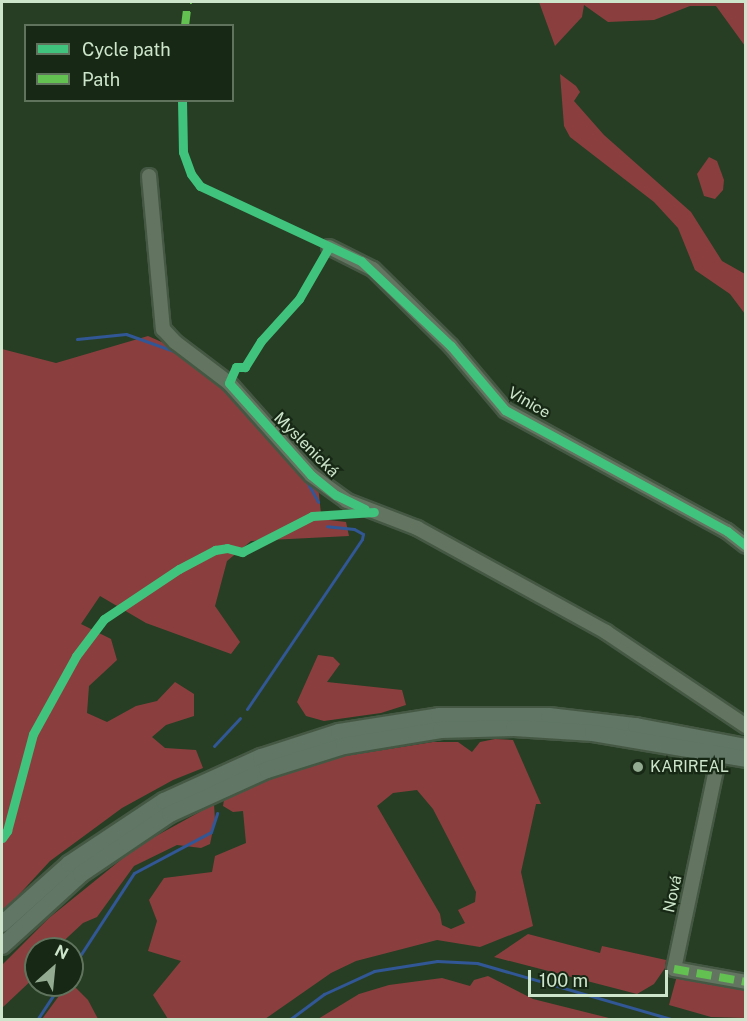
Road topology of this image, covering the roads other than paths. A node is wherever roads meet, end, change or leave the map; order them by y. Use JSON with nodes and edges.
{"nodes":[{"id":1,"x":149,"y":176,"type":"dead end"},
{"id":2,"x":329,"y":247,"type":"dead end"},
{"id":3,"x":746,"y":546,"type":"edge"},
{"id":4,"x":548,"y":722,"type":"junction"},
{"id":5,"x":746,"y":726,"type":"edge"},
{"id":6,"x":746,"y":747,"type":"edge"},
{"id":7,"x":720,"y":749,"type":"junction"},
{"id":8,"x":746,"y":759,"type":"edge"},
{"id":9,"x":2,"y":924,"type":"edge"},
{"id":10,"x":2,"y":946,"type":"edge"},
{"id":11,"x":746,"y":982,"type":"edge"}],
"edges":[{"from":1,"to":5,"type":"street","name":"Myslenická"},
{"from":2,"to":3,"type":"street","name":"Vinice"},
{"from":4,"to":7,"type":"main road"},
{"from":4,"to":9,"type":"main road"},
{"from":4,"to":10,"type":"main road"},
{"from":6,"to":7,"type":"main road"},
{"from":7,"to":8,"type":"main road"},
{"from":7,"to":11,"type":"street","name":"Nová"}]}
